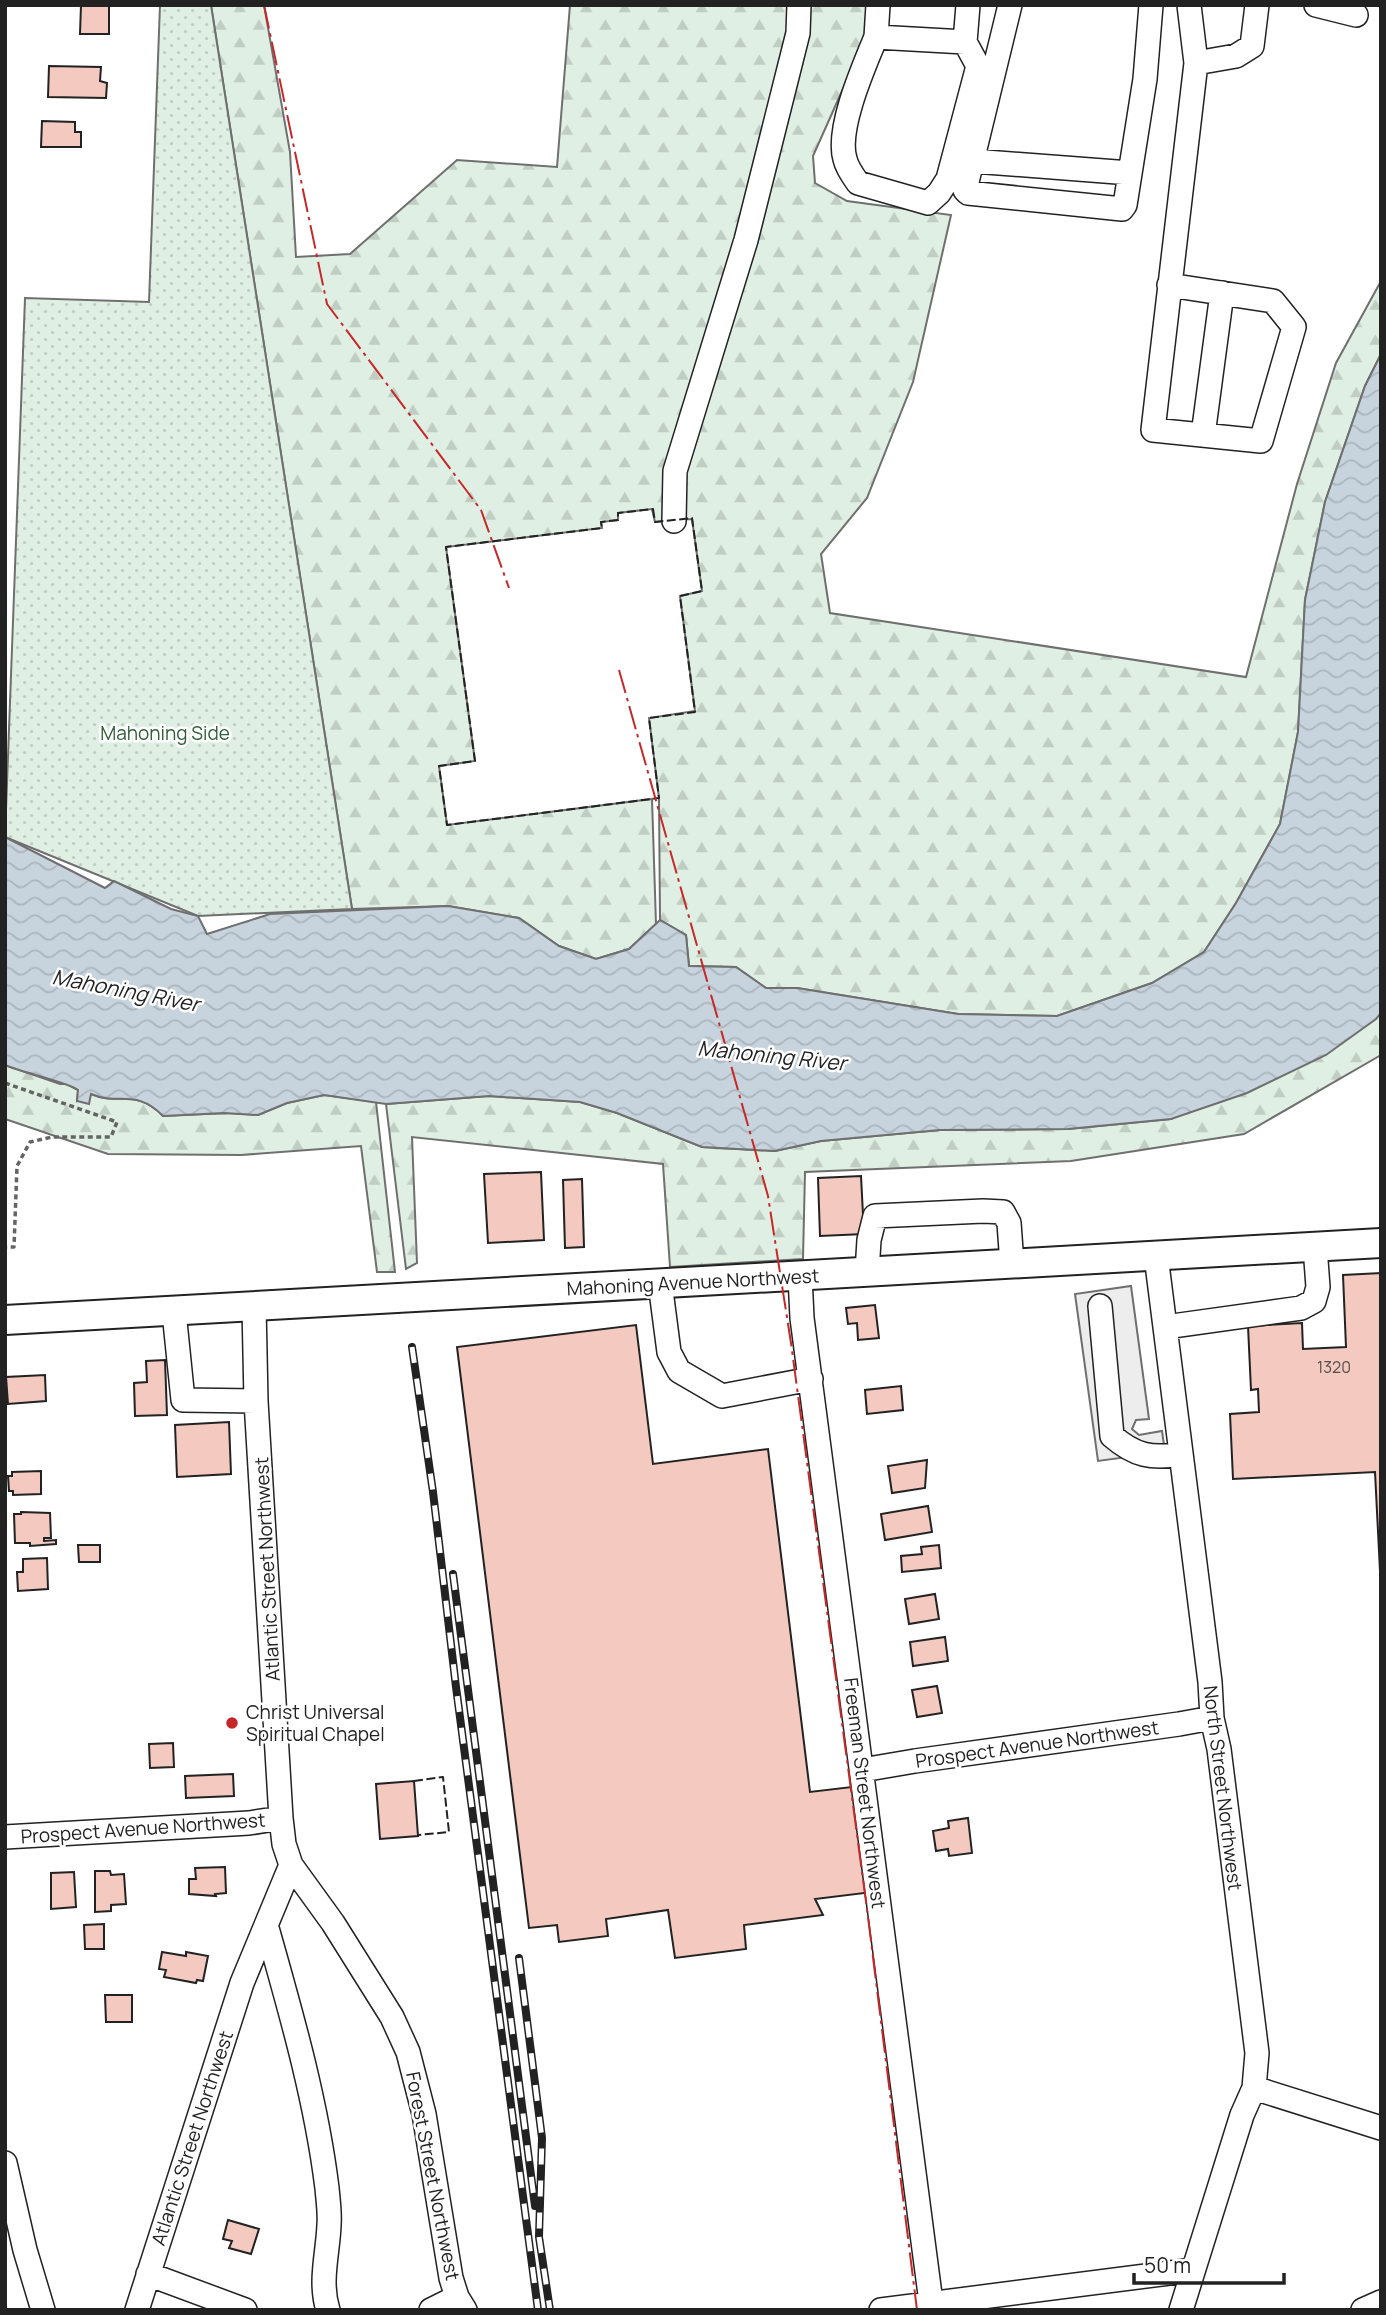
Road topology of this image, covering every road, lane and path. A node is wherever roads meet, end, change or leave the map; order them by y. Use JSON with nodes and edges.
{"nodes":[{"id":1,"x":799,"y":5,"type":"edge"},
{"id":2,"x":877,"y":5,"type":"edge"},
{"id":3,"x":968,"y":5,"type":"edge"},
{"id":4,"x":1010,"y":5,"type":"edge"},
{"id":5,"x":1152,"y":5,"type":"edge"},
{"id":6,"x":1189,"y":5,"type":"edge"},
{"id":7,"x":1257,"y":5,"type":"edge"},
{"id":8,"x":1316,"y":5,"type":"edge"},
{"id":9,"x":1356,"y":15,"type":"dead end"},
{"id":10,"x":876,"y":37,"type":"junction"},
{"id":11,"x":965,"y":42,"type":"junction"},
{"id":12,"x":1196,"y":63,"type":"junction"},
{"id":13,"x":973,"y":161,"type":"junction"},
{"id":14,"x":1130,"y":173,"type":"junction"},
{"id":15,"x":1169,"y":285,"type":"junction"},
{"id":16,"x":1223,"y":293,"type":"junction"},
{"id":17,"x":1203,"y":435,"type":"junction"},
{"id":18,"x":674,"y":521,"type":"dead end"},
{"id":19,"x":5,"y":1083,"type":"edge"},
{"id":20,"x":1381,"y":1243,"type":"edge"},
{"id":21,"x":5,"y":1247,"type":"edge"},
{"id":22,"x":1315,"y":1247,"type":"junction"},
{"id":23,"x":1156,"y":1256,"type":"junction"},
{"id":24,"x":1012,"y":1264,"type":"junction"},
{"id":25,"x":867,"y":1272,"type":"junction"},
{"id":26,"x":800,"y":1276,"type":"junction"},
{"id":27,"x":660,"y":1283,"type":"junction"},
{"id":28,"x":254,"y":1306,"type":"junction"},
{"id":29,"x":1100,"y":1306,"type":"dead end"},
{"id":30,"x":174,"y":1312,"type":"junction"},
{"id":31,"x":5,"y":1320,"type":"edge"},
{"id":32,"x":1165,"y":1327,"type":"junction"},
{"id":33,"x":811,"y":1379,"type":"junction"},
{"id":34,"x":256,"y":1401,"type":"junction"},
{"id":35,"x":1181,"y":1454,"type":"junction"},
{"id":36,"x":1212,"y":1718,"type":"junction"},
{"id":37,"x":862,"y":1770,"type":"junction"},
{"id":38,"x":281,"y":1818,"type":"junction"},
{"id":39,"x":5,"y":1837,"type":"edge"},
{"id":40,"x":291,"y":1865,"type":"junction"},
{"id":41,"x":267,"y":1928,"type":"junction"},
{"id":42,"x":1254,"y":2088,"type":"junction"},
{"id":43,"x":1381,"y":2128,"type":"edge"},
{"id":44,"x":5,"y":2163,"type":"edge"},
{"id":45,"x":1193,"y":2270,"type":"junction"},
{"id":46,"x":148,"y":2274,"type":"junction"},
{"id":47,"x":1381,"y":2302,"type":"edge"},
{"id":48,"x":461,"y":2304,"type":"edge"},
{"id":49,"x":932,"y":2306,"type":"edge"},
{"id":50,"x":43,"y":2310,"type":"edge"},
{"id":51,"x":137,"y":2310,"type":"edge"},
{"id":52,"x":245,"y":2310,"type":"edge"},
{"id":53,"x":328,"y":2310,"type":"edge"},
{"id":54,"x":431,"y":2310,"type":"edge"},
{"id":55,"x":881,"y":2310,"type":"edge"},
{"id":56,"x":1181,"y":2310,"type":"edge"},
{"id":57,"x":1363,"y":2310,"type":"edge"}],
"edges":[{"from":1,"to":18,"type":"street"},
{"from":2,"to":10,"type":"street"},
{"from":3,"to":11,"type":"street"},
{"from":4,"to":13,"type":"street"},
{"from":5,"to":14,"type":"street"},
{"from":6,"to":12,"type":"street"},
{"from":7,"to":12,"type":"street"},
{"from":8,"to":9,"type":"street"},
{"from":10,"to":11,"type":"street"},
{"from":10,"to":11,"type":"street"},
{"from":12,"to":15,"type":"street"},
{"from":13,"to":14,"type":"street"},
{"from":13,"to":14,"type":"street"},
{"from":15,"to":16,"type":"street"},
{"from":15,"to":17,"type":"street"},
{"from":16,"to":17,"type":"street"},
{"from":16,"to":17,"type":"street"},
{"from":19,"to":21,"type":"path"},
{"from":20,"to":22,"type":"main road","name":"Mahoning Avenue Northwest"},
{"from":22,"to":23,"type":"main road","name":"Mahoning Avenue Northwest"},
{"from":22,"to":32,"type":"street"},
{"from":23,"to":24,"type":"main road","name":"Mahoning Avenue Northwest"},
{"from":23,"to":32,"type":"street","name":"North Street Northwest"},
{"from":24,"to":25,"type":"main road","name":"Mahoning Avenue Northwest"},
{"from":24,"to":25,"type":"street"},
{"from":25,"to":26,"type":"main road","name":"Mahoning Avenue Northwest"},
{"from":26,"to":27,"type":"main road","name":"Mahoning Avenue Northwest"},
{"from":26,"to":33,"type":"street","name":"Freeman Street Northwest"},
{"from":27,"to":28,"type":"main road","name":"Mahoning Avenue Northwest"},
{"from":27,"to":33,"type":"street"},
{"from":28,"to":30,"type":"main road","name":"Mahoning Avenue Northwest"},
{"from":28,"to":34,"type":"street","name":"Atlantic Street Northwest"},
{"from":29,"to":35,"type":"street"},
{"from":30,"to":31,"type":"main road","name":"Mahoning Avenue Northwest"},
{"from":30,"to":34,"type":"street"},
{"from":32,"to":35,"type":"street","name":"North Street Northwest"},
{"from":33,"to":37,"type":"street","name":"Freeman Street Northwest"},
{"from":34,"to":38,"type":"street","name":"Atlantic Street Northwest"},
{"from":35,"to":36,"type":"street","name":"North Street Northwest"},
{"from":36,"to":37,"type":"street","name":"Prospect Avenue Northwest"},
{"from":36,"to":42,"type":"street","name":"North Street Northwest"},
{"from":37,"to":49,"type":"street","name":"Freeman Street Northwest"},
{"from":38,"to":39,"type":"street","name":"Prospect Avenue Northwest"},
{"from":38,"to":40,"type":"street","name":"Atlantic Street Northwest"},
{"from":40,"to":41,"type":"street","name":"Atlantic Street Northwest"},
{"from":40,"to":48,"type":"street","name":"Forest Street Northwest"},
{"from":41,"to":46,"type":"street","name":"Atlantic Street Northwest"},
{"from":41,"to":53,"type":"street"},
{"from":42,"to":43,"type":"street"},
{"from":42,"to":45,"type":"street","name":"North Street Northwest"},
{"from":44,"to":50,"type":"street"},
{"from":45,"to":49,"type":"street"},
{"from":45,"to":56,"type":"street","name":"North Street Northwest"},
{"from":46,"to":51,"type":"street","name":"Atlantic Street Northwest"},
{"from":46,"to":52,"type":"street"},
{"from":47,"to":57,"type":"street"},
{"from":48,"to":54,"type":"street"},
{"from":49,"to":55,"type":"street"}]}
